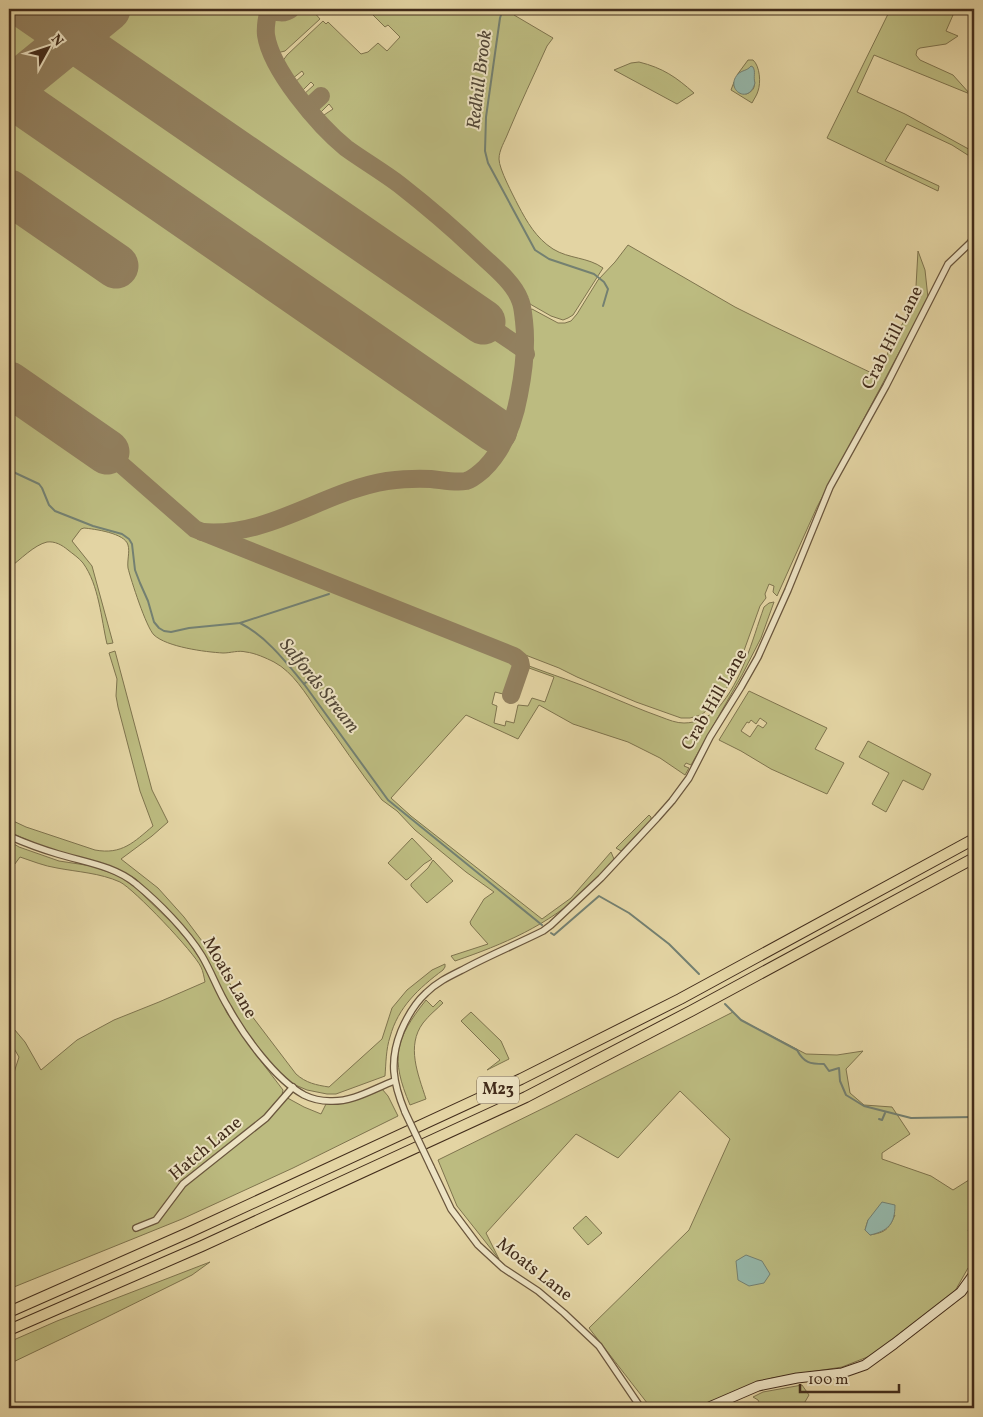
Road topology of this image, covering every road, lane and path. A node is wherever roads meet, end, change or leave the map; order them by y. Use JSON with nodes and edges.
{"nodes":[{"id":1,"x":974,"y":236,"type":"edge"},
{"id":2,"x":9,"y":836,"type":"edge"},
{"id":3,"x":974,"y":839,"type":"edge"},
{"id":4,"x":974,"y":858,"type":"edge"},
{"id":5,"x":394,"y":1081,"type":"junction"},
{"id":6,"x":292,"y":1087,"type":"junction"},
{"id":7,"x":397,"y":1092,"type":"joint"},
{"id":8,"x":136,"y":1228,"type":"dead end"},
{"id":9,"x":974,"y":1274,"type":"edge"},
{"id":10,"x":9,"y":1312,"type":"edge"},
{"id":11,"x":9,"y":1330,"type":"edge"},
{"id":12,"x":641,"y":1408,"type":"edge"},
{"id":13,"x":707,"y":1408,"type":"edge"}],
"edges":[{"from":1,"to":5,"type":"street","name":"Crab Hill Lane"},
{"from":2,"to":6,"type":"street","name":"Moats Lane"},
{"from":3,"to":10,"type":"highway","number":"M23"},
{"from":4,"to":11,"type":"highway","number":"M23"},
{"from":5,"to":6,"type":"street","name":"Moats Lane"},
{"from":5,"to":7,"type":"street","name":"Crab Hill Lane"},
{"from":6,"to":8,"type":"street","name":"Hatch Lane"},
{"from":7,"to":12,"type":"street","name":"Moats Lane","bridge":true},
{"from":9,"to":13,"type":"street"}]}
